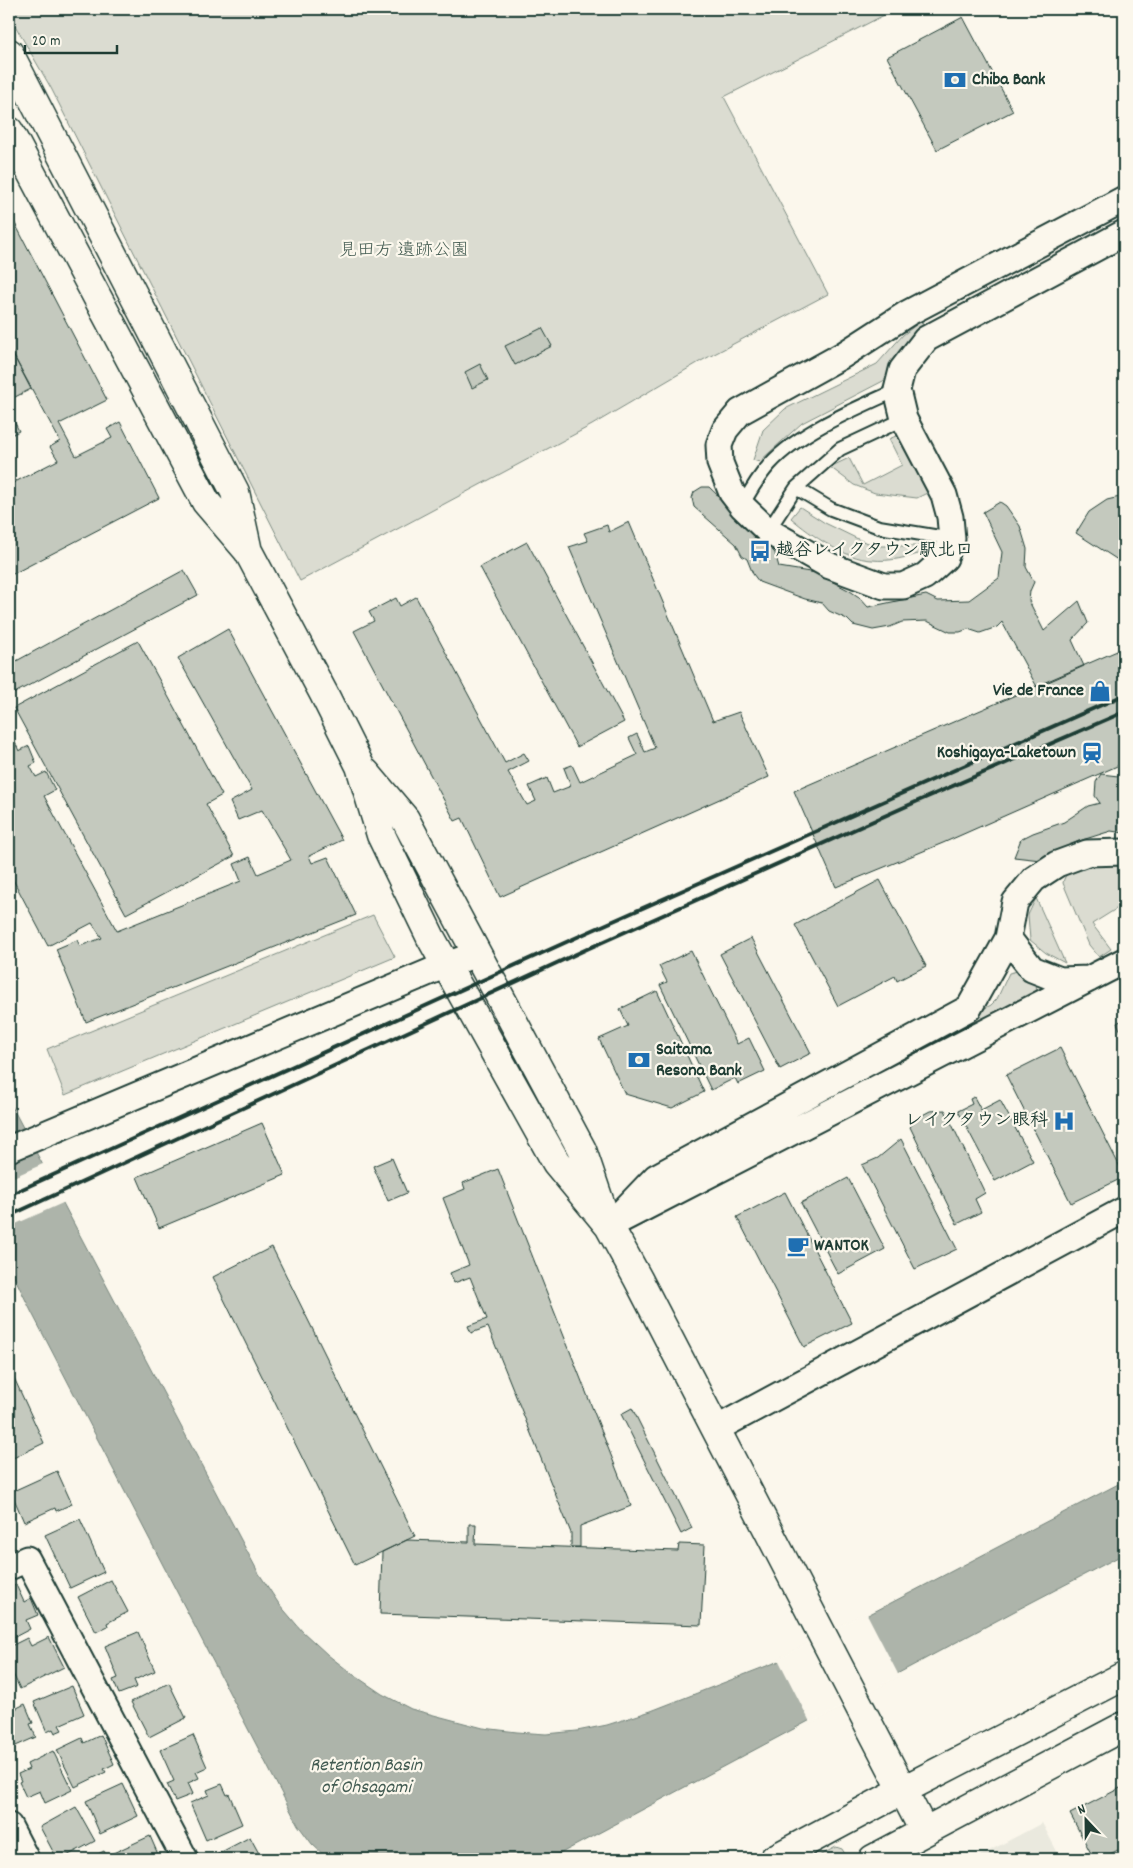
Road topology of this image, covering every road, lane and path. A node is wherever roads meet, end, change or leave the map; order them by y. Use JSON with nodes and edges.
{"nodes":[{"id":1,"x":9,"y":53,"type":"edge"},
{"id":2,"x":9,"y":131,"type":"edge"},
{"id":3,"x":1124,"y":199,"type":"edge"},
{"id":4,"x":1124,"y":234,"type":"edge"},
{"id":5,"x":897,"y":390,"type":"junction"},
{"id":6,"x":904,"y":419,"type":"junction"},
{"id":7,"x":796,"y":488,"type":"junction"},
{"id":8,"x":742,"y":506,"type":"junction"},
{"id":9,"x":768,"y":530,"type":"junction"},
{"id":10,"x":952,"y":538,"type":"junction"},
{"id":11,"x":248,"y":551,"type":"junction"},
{"id":12,"x":360,"y":766,"type":"junction"},
{"id":13,"x":1124,"y":852,"type":"edge"},
{"id":14,"x":1008,"y":938,"type":"junction"},
{"id":15,"x":477,"y":954,"type":"junction"},
{"id":16,"x":1124,"y":961,"type":"edge"},
{"id":17,"x":446,"y":965,"type":"junction"},
{"id":18,"x":1092,"y":979,"type":"junction"},
{"id":19,"x":9,"y":1149,"type":"edge"},
{"id":20,"x":1124,"y":1210,"type":"edge"},
{"id":21,"x":609,"y":1226,"type":"junction"},
{"id":22,"x":716,"y":1429,"type":"junction"},
{"id":23,"x":9,"y":1567,"type":"edge"},
{"id":24,"x":1124,"y":1676,"type":"edge"},
{"id":25,"x":1124,"y":1726,"type":"edge"},
{"id":26,"x":902,"y":1791,"type":"junction"},
{"id":27,"x":9,"y":1826,"type":"edge"},
{"id":28,"x":924,"y":1831,"type":"junction"},
{"id":29,"x":26,"y":1859,"type":"edge"},
{"id":30,"x":185,"y":1859,"type":"edge"},
{"id":31,"x":774,"y":1859,"type":"edge"},
{"id":32,"x":873,"y":1859,"type":"edge"}],
"edges":[{"from":1,"to":11,"type":"street"},
{"from":2,"to":11,"type":"street"},
{"from":3,"to":8,"type":"street"},
{"from":4,"to":5,"type":"street"},
{"from":5,"to":6,"type":"street"},
{"from":5,"to":8,"type":"lane"},
{"from":6,"to":7,"type":"lane"},
{"from":6,"to":10,"type":"street"},
{"from":7,"to":9,"type":"lane"},
{"from":7,"to":10,"type":"lane"},
{"from":8,"to":9,"type":"street"},
{"from":9,"to":10,"type":"street"},
{"from":11,"to":12,"type":"street"},
{"from":12,"to":15,"type":"street"},
{"from":12,"to":17,"type":"street"},
{"from":13,"to":14,"type":"street"},
{"from":14,"to":18,"type":"street"},
{"from":14,"to":21,"type":"street"},
{"from":15,"to":17,"type":"street"},
{"from":15,"to":21,"type":"street"},
{"from":16,"to":18,"type":"street"},
{"from":17,"to":19,"type":"street"},
{"from":17,"to":21,"type":"street"},
{"from":18,"to":21,"type":"street"},
{"from":20,"to":22,"type":"street"},
{"from":21,"to":22,"type":"street"},
{"from":22,"to":26,"type":"street"},
{"from":23,"to":30,"type":"street"},
{"from":24,"to":26,"type":"street"},
{"from":25,"to":28,"type":"street"},
{"from":26,"to":28,"type":"street"},
{"from":26,"to":31,"type":"street"},
{"from":27,"to":29,"type":"street"},
{"from":28,"to":32,"type":"street"}]}
